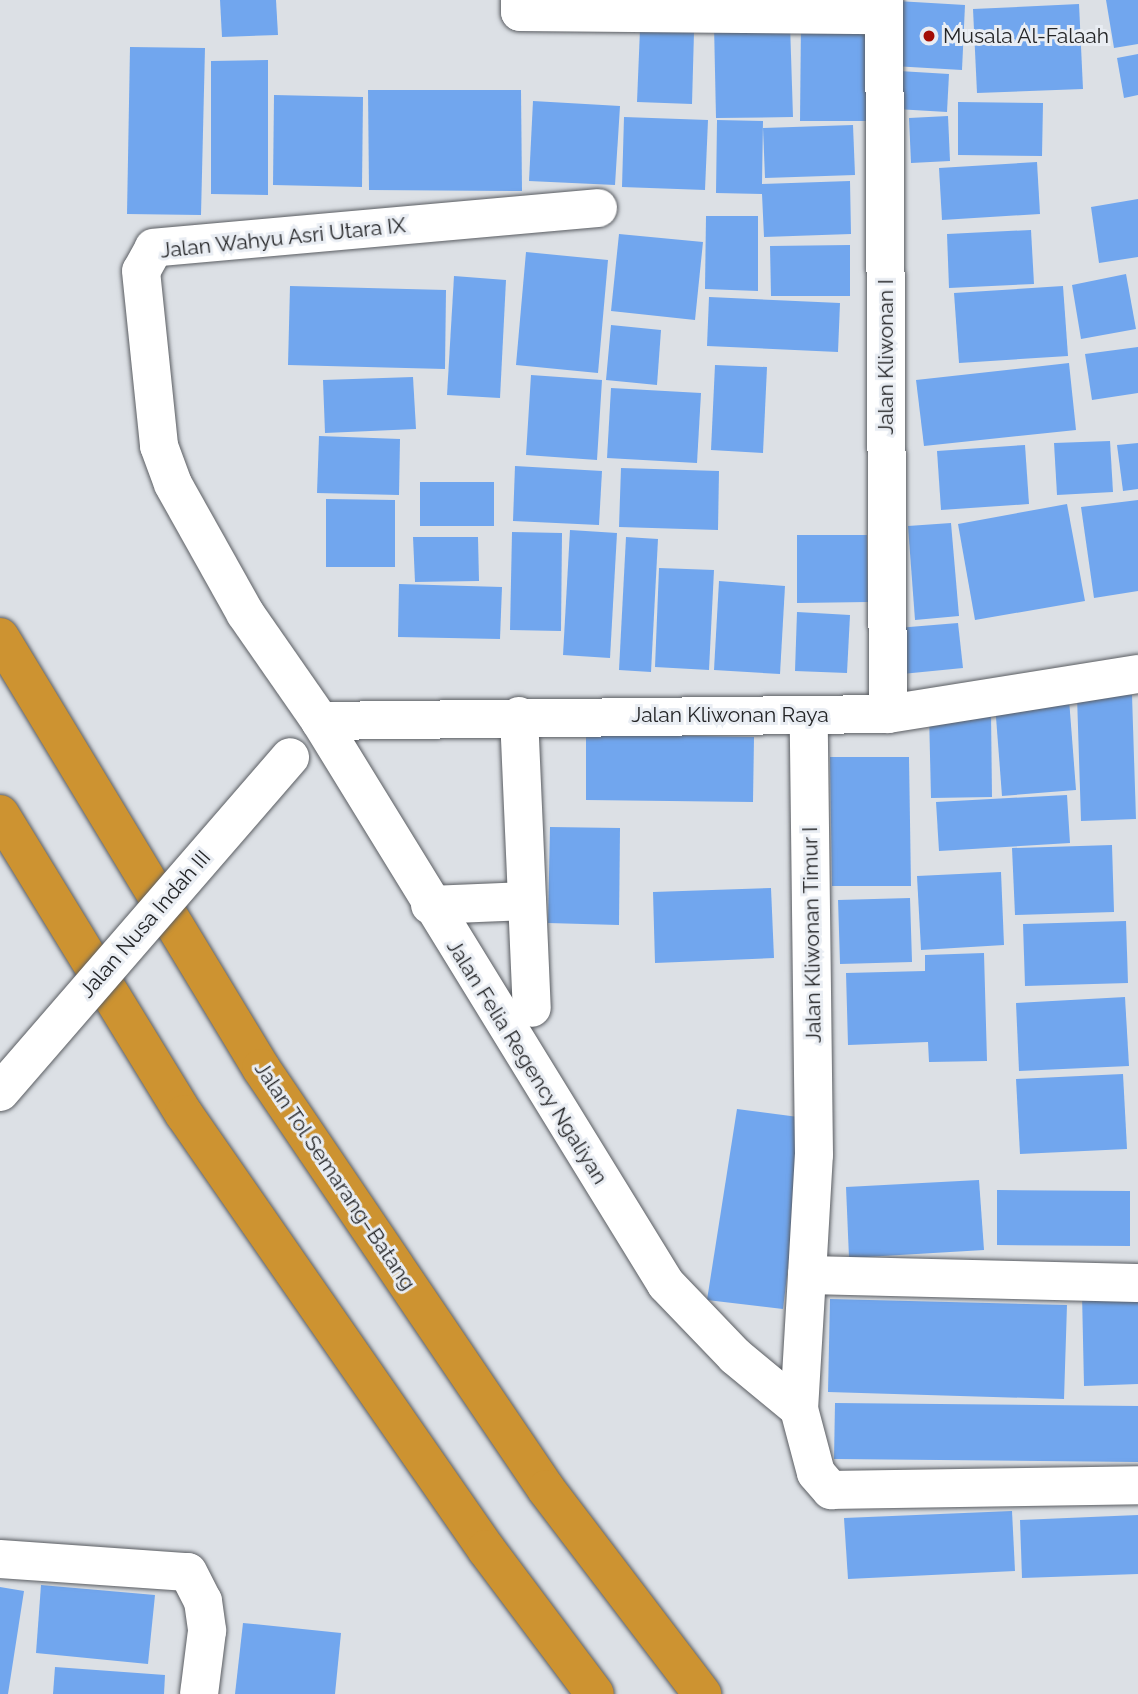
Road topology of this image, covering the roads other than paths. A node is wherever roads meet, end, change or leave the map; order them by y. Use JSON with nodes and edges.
{"nodes":[{"id":1,"x":520,"y":0,"type":"edge"},
{"id":2,"x":884,"y":8,"type":"edge"},
{"id":3,"x":598,"y":208,"type":"dead end"},
{"id":4,"x":0,"y":637,"type":"edge"},
{"id":5,"x":1138,"y":674,"type":"edge"},
{"id":6,"x":888,"y":714,"type":"junction"},
{"id":7,"x":809,"y":715,"type":"junction"},
{"id":8,"x":519,"y":716,"type":"junction"},
{"id":9,"x":320,"y":721,"type":"junction"},
{"id":10,"x":0,"y":814,"type":"edge"},
{"id":11,"x":527,"y":901,"type":"junction"},
{"id":12,"x":430,"y":905,"type":"junction"},
{"id":13,"x":532,"y":1008,"type":"dead end"},
{"id":14,"x":0,"y":1092,"type":"edge"},
{"id":15,"x":807,"y":1275,"type":"junction"},
{"id":16,"x":1138,"y":1283,"type":"edge"},
{"id":17,"x":799,"y":1409,"type":"junction"},
{"id":18,"x":1138,"y":1485,"type":"edge"},
{"id":19,"x":0,"y":1559,"type":"edge"},
{"id":20,"x":199,"y":1694,"type":"edge"},
{"id":21,"x":595,"y":1694,"type":"edge"},
{"id":22,"x":702,"y":1694,"type":"edge"}],
"edges":[{"from":1,"to":2,"type":"street"},
{"from":2,"to":6,"type":"street","name":"Jalan Kliwonan I"},
{"from":3,"to":9,"type":"street","name":"Jalan Wahyu Asri Utara IX"},
{"from":4,"to":22,"type":"highway","name":"Jalan Tol Semarang–Batang"},
{"from":5,"to":6,"type":"street","name":"Jalan Kliwonan Raya"},
{"from":6,"to":7,"type":"street","name":"Jalan Kliwonan Raya"},
{"from":7,"to":8,"type":"street","name":"Jalan Kliwonan Raya"},
{"from":7,"to":15,"type":"street","name":"Jalan Kliwonan Timur I"},
{"from":8,"to":9,"type":"street","name":"Jalan Kliwonan Raya"},
{"from":8,"to":11,"type":"street"},
{"from":9,"to":12,"type":"street","name":"Jalan Felia Regency Ngaliyan"},
{"from":9,"to":14,"type":"street","name":"Jalan Nusa Indah III","bridge":true},
{"from":10,"to":21,"type":"highway"},
{"from":11,"to":12,"type":"street"},
{"from":11,"to":13,"type":"street"},
{"from":12,"to":17,"type":"street","name":"Jalan Felia Regency Ngaliyan"},
{"from":15,"to":16,"type":"street"},
{"from":15,"to":17,"type":"street"},
{"from":17,"to":18,"type":"street"},
{"from":19,"to":20,"type":"street"}]}
